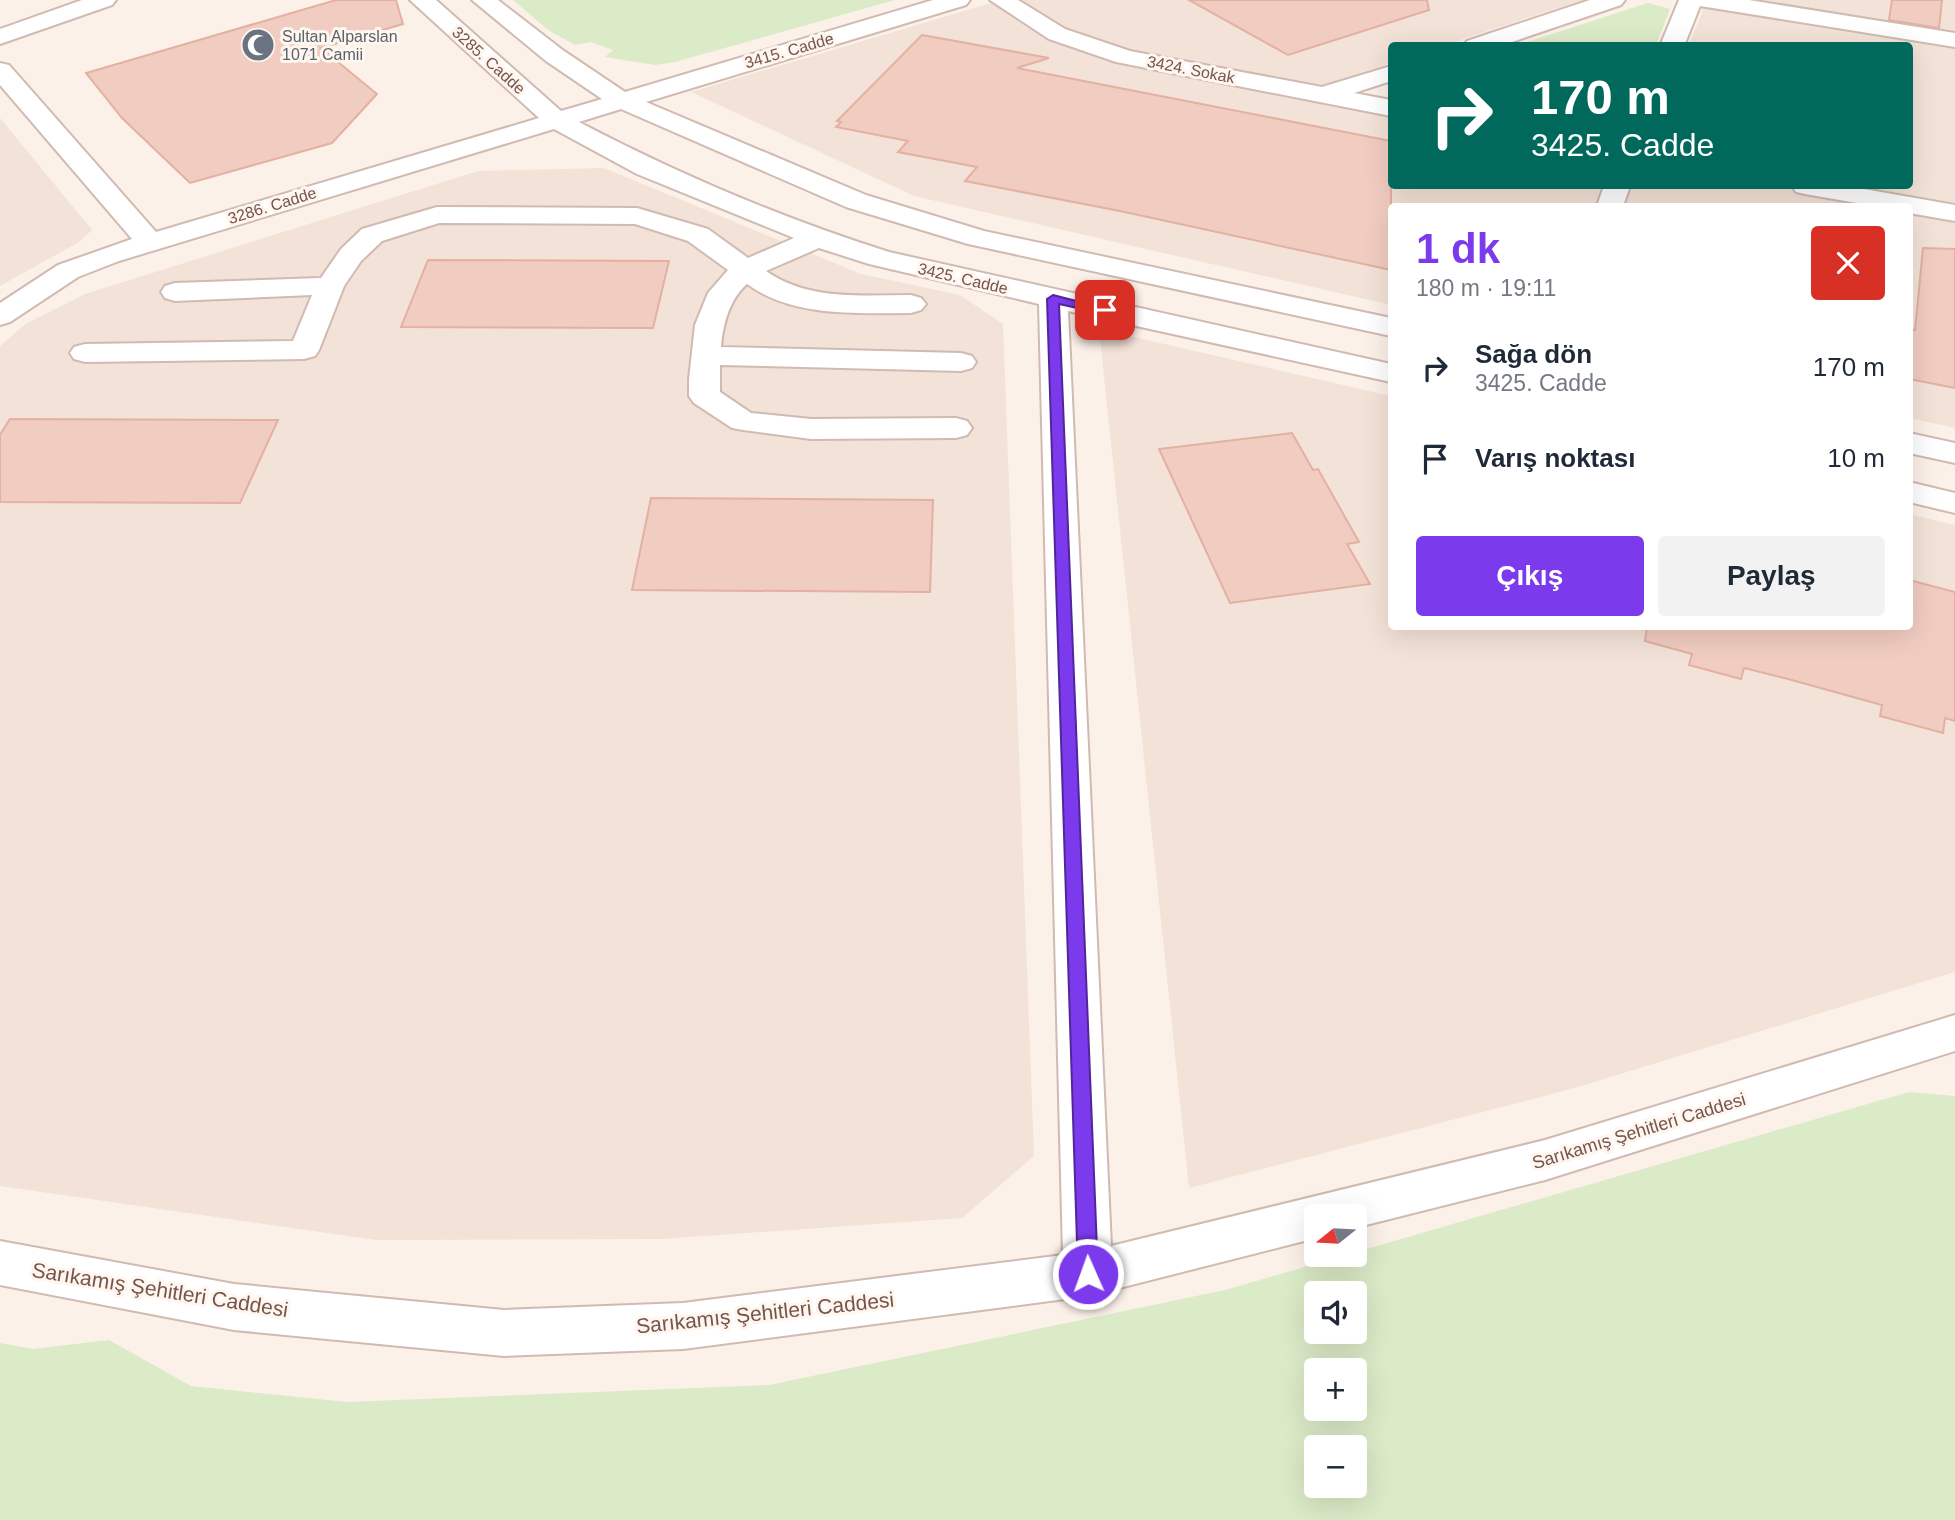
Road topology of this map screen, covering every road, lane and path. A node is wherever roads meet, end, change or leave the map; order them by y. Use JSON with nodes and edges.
{"nodes":[{"id":1,"x":104,"y":0,"type":"edge"},
{"id":2,"x":422,"y":0,"type":"edge"},
{"id":3,"x":484,"y":0,"type":"edge"},
{"id":4,"x":958,"y":0,"type":"edge"},
{"id":5,"x":1002,"y":0,"type":"edge"},
{"id":6,"x":1613,"y":0,"type":"edge"},
{"id":7,"x":1691,"y":0,"type":"edge"},
{"id":8,"x":1706,"y":0,"type":"edge"},
{"id":9,"x":0,"y":37,"type":"edge"},
{"id":10,"x":1955,"y":40,"type":"edge"},
{"id":11,"x":1487,"y":42,"type":"edge"},
{"id":12,"x":1674,"y":42,"type":"edge"},
{"id":13,"x":0,"y":70,"type":"edge"},
{"id":14,"x":1388,"y":74,"type":"edge"},
{"id":15,"x":1324,"y":95,"type":"junction"},
{"id":16,"x":620,"y":100,"type":"junction"},
{"id":17,"x":1388,"y":107,"type":"edge"},
{"id":18,"x":556,"y":120,"type":"junction"},
{"id":19,"x":1822,"y":189,"type":"edge"},
{"id":20,"x":1899,"y":203,"type":"edge"},
{"id":21,"x":1913,"y":205,"type":"edge"},
{"id":22,"x":1955,"y":213,"type":"edge"},
{"id":23,"x":817,"y":237,"type":"junction"},
{"id":24,"x":150,"y":242,"type":"junction"},
{"id":25,"x":746,"y":270,"type":"junction"},
{"id":26,"x":330,"y":286,"type":"junction"},
{"id":27,"x":175,"y":292,"type":"dead end"},
{"id":28,"x":1053,"y":299,"type":"junction"},
{"id":29,"x":911,"y":304,"type":"dead end"},
{"id":30,"x":0,"y":316,"type":"edge"},
{"id":31,"x":1388,"y":326,"type":"edge"},
{"id":32,"x":85,"y":353,"type":"dead end"},
{"id":33,"x":705,"y":356,"type":"junction"},
{"id":34,"x":961,"y":362,"type":"dead end"},
{"id":35,"x":1388,"y":372,"type":"edge"},
{"id":36,"x":956,"y":428,"type":"dead end"},
{"id":37,"x":1913,"y":444,"type":"edge"},
{"id":38,"x":1955,"y":453,"type":"edge"},
{"id":39,"x":1913,"y":493,"type":"edge"},
{"id":40,"x":1955,"y":503,"type":"edge"},
{"id":41,"x":1955,"y":1033,"type":"edge"},
{"id":42,"x":1367,"y":1205,"type":"edge"},
{"id":43,"x":1304,"y":1220,"type":"edge"},
{"id":44,"x":0,"y":1263,"type":"edge"},
{"id":45,"x":1088,"y":1274,"type":"junction"}],
"edges":[{"from":1,"to":9,"type":"street"},
{"from":2,"to":18,"type":"street","name":"3285. Cadde"},
{"from":3,"to":16,"type":"street"},
{"from":4,"to":16,"type":"street","name":"3415. Cadde"},
{"from":5,"to":15,"type":"street","name":"3424. Sokak"},
{"from":6,"to":11,"type":"street"},
{"from":7,"to":12,"type":"street"},
{"from":8,"to":10,"type":"street"},
{"from":13,"to":24,"type":"street"},
{"from":14,"to":15,"type":"street"},
{"from":15,"to":17,"type":"street","name":"3424. Sokak"},
{"from":16,"to":18,"type":"street","name":"3415. Cadde"},
{"from":16,"to":31,"type":"street"},
{"from":18,"to":23,"type":"street","name":"3425. Cadde"},
{"from":18,"to":24,"type":"street","name":"3286. Cadde"},
{"from":19,"to":20,"type":"street"},
{"from":21,"to":22,"type":"street"},
{"from":23,"to":25,"type":"street"},
{"from":23,"to":28,"type":"street","name":"3425. Cadde"},
{"from":24,"to":30,"type":"street","name":"3286. Cadde"},
{"from":25,"to":26,"type":"street"},
{"from":25,"to":29,"type":"street"},
{"from":25,"to":33,"type":"street"},
{"from":26,"to":27,"type":"street"},
{"from":26,"to":32,"type":"street"},
{"from":28,"to":35,"type":"street","name":"3425. Cadde"},
{"from":28,"to":45,"type":"street"},
{"from":33,"to":34,"type":"street"},
{"from":33,"to":36,"type":"street"},
{"from":37,"to":38,"type":"street"},
{"from":39,"to":40,"type":"street"},
{"from":41,"to":42,"type":"street","name":"Sarıkamış Şehitleri Caddesi"},
{"from":43,"to":45,"type":"street","name":"Sarıkamış Şehitleri Caddesi"},
{"from":44,"to":45,"type":"street","name":"Sarıkamış Şehitleri Caddesi"}]}
